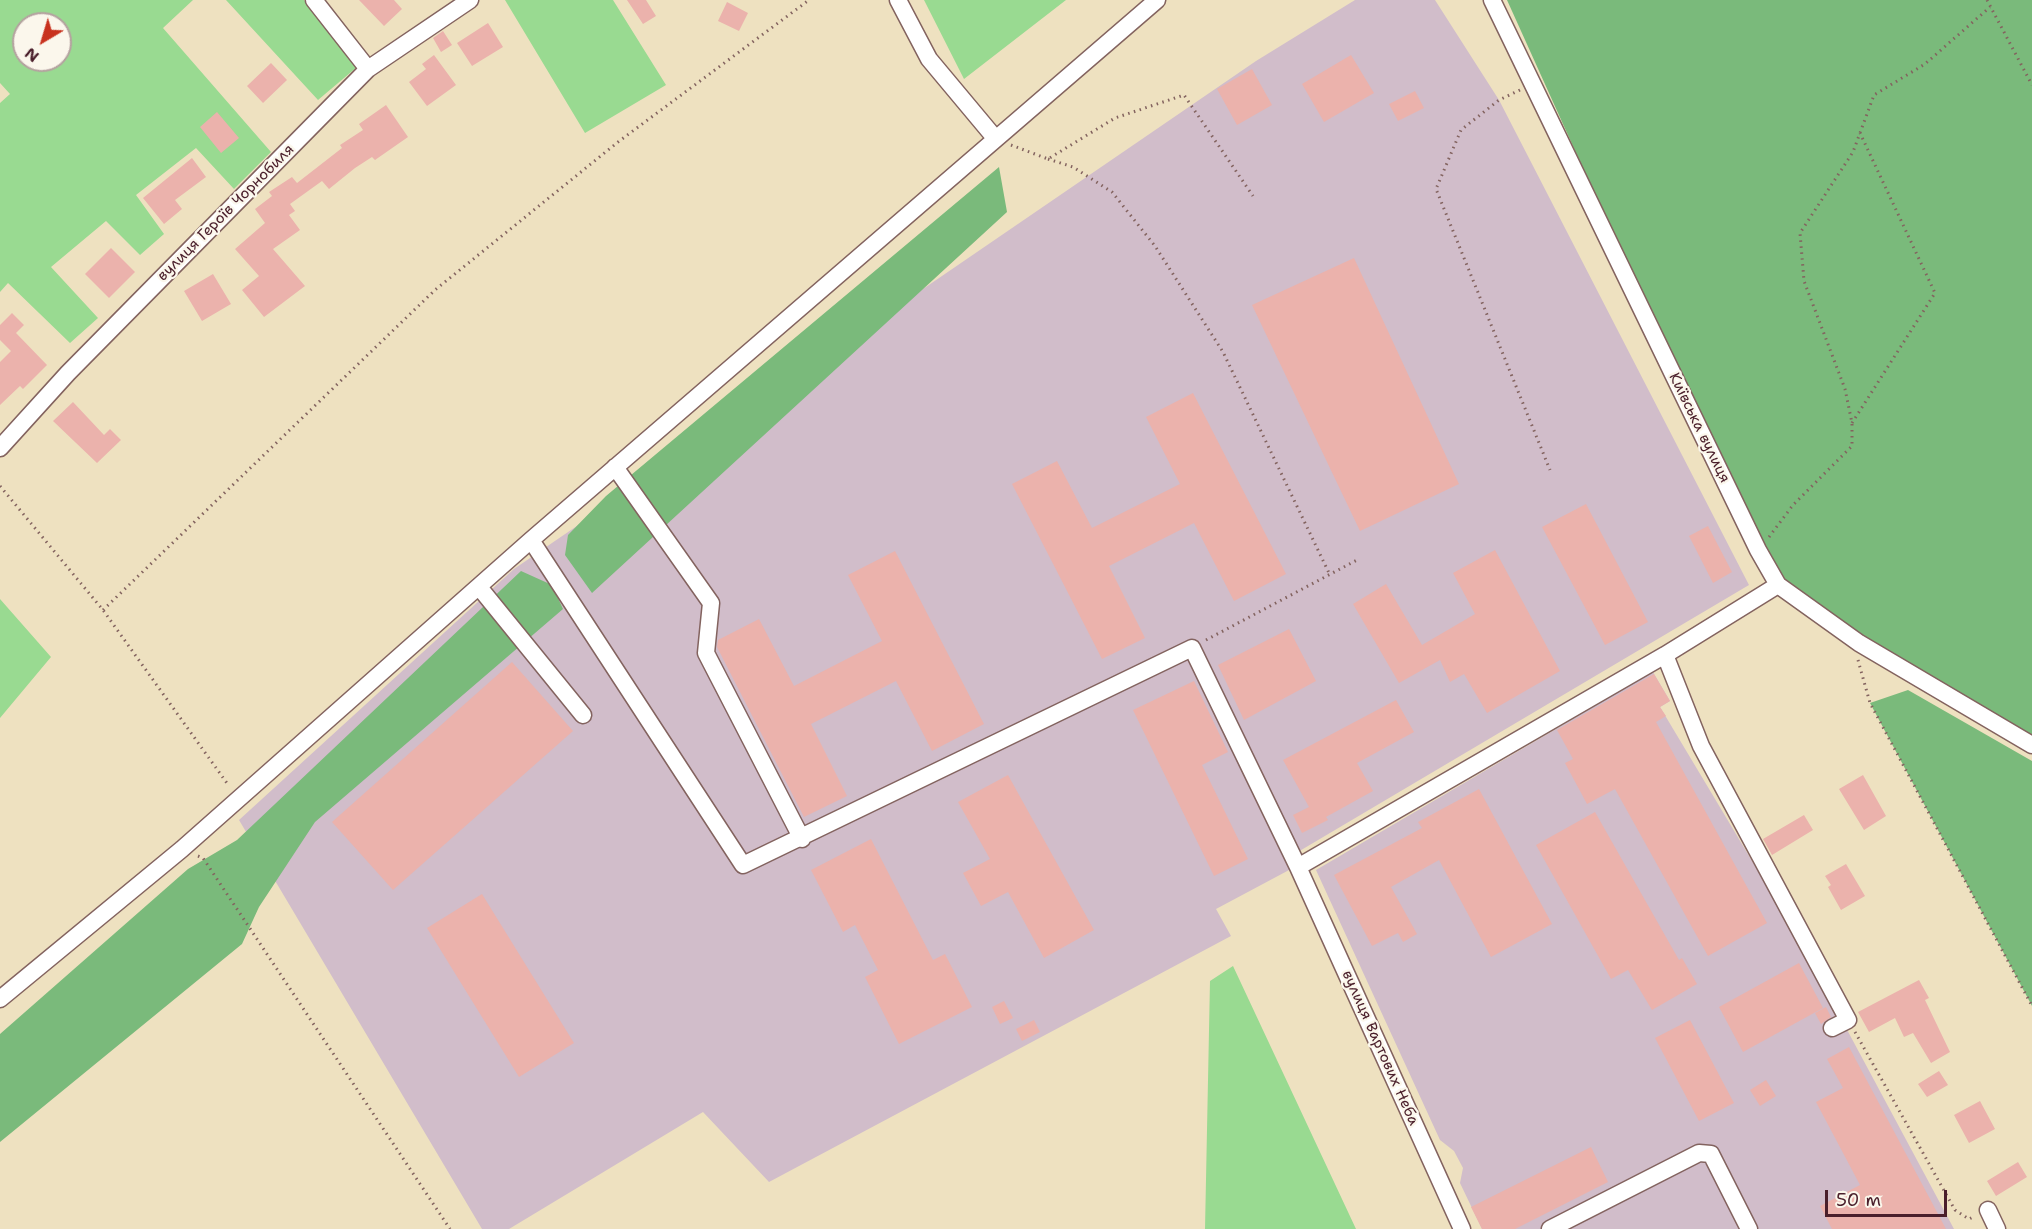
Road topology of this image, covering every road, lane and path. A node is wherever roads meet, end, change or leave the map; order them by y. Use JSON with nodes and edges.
{"nodes":[{"id":1,"x":314,"y":0,"type":"edge"},
{"id":2,"x":470,"y":0,"type":"edge"},
{"id":3,"x":809,"y":0,"type":"edge"},
{"id":4,"x":898,"y":0,"type":"edge"},
{"id":5,"x":1157,"y":0,"type":"edge"},
{"id":6,"x":1492,"y":0,"type":"edge"},
{"id":7,"x":1987,"y":0,"type":"edge"},
{"id":8,"x":1990,"y":7,"type":"junction"},
{"id":9,"x":368,"y":69,"type":"junction"},
{"id":10,"x":1532,"y":84,"type":"junction"},
{"id":11,"x":2032,"y":85,"type":"edge"},
{"id":12,"x":1860,"y":133,"type":"junction"},
{"id":13,"x":995,"y":138,"type":"junction"},
{"id":14,"x":1048,"y":159,"type":"junction"},
{"id":15,"x":1253,"y":196,"type":"dead end"},
{"id":16,"x":1852,"y":423,"type":"junction"},
{"id":17,"x":0,"y":448,"type":"edge"},
{"id":18,"x":615,"y":467,"type":"junction"},
{"id":19,"x":1550,"y":470,"type":"dead end"},
{"id":20,"x":0,"y":486,"type":"edge"},
{"id":21,"x":531,"y":540,"type":"junction"},
{"id":22,"x":1758,"y":550,"type":"junction"},
{"id":23,"x":1357,"y":560,"type":"dead end"},
{"id":24,"x":1329,"y":573,"type":"junction"},
{"id":25,"x":1778,"y":585,"type":"junction"},
{"id":26,"x":479,"y":587,"type":"junction"},
{"id":27,"x":103,"y":610,"type":"junction"},
{"id":28,"x":1859,"y":643,"type":"junction"},
{"id":29,"x":1192,"y":648,"type":"junction"},
{"id":30,"x":1665,"y":655,"type":"junction"},
{"id":31,"x":583,"y":715,"type":"dead end"},
{"id":32,"x":2032,"y":745,"type":"edge"},
{"id":33,"x":239,"y":800,"type":"junction"},
{"id":34,"x":802,"y":839,"type":"junction"},
{"id":35,"x":182,"y":849,"type":"junction"},
{"id":36,"x":1298,"y":867,"type":"junction"},
{"id":37,"x":0,"y":999,"type":"edge"},
{"id":38,"x":2032,"y":1006,"type":"edge"},
{"id":39,"x":1848,"y":1020,"type":"junction"},
{"id":40,"x":1832,"y":1028,"type":"dead end"},
{"id":41,"x":1988,"y":1210,"type":"joint"},
{"id":42,"x":450,"y":1229,"type":"edge"},
{"id":43,"x":1462,"y":1229,"type":"edge"},
{"id":44,"x":1550,"y":1229,"type":"edge"},
{"id":45,"x":1749,"y":1229,"type":"edge"},
{"id":46,"x":1997,"y":1229,"type":"edge"}],
"edges":[{"from":1,"to":9,"type":"street"},
{"from":2,"to":9,"type":"street","name":"вулиця Героїв Чорнобиля"},
{"from":3,"to":27,"type":"path"},
{"from":4,"to":13,"type":"street"},
{"from":5,"to":13,"type":"street"},
{"from":6,"to":10,"type":"street","name":"Київська вулиця"},
{"from":7,"to":8,"type":"path"},
{"from":8,"to":11,"type":"path"},
{"from":8,"to":12,"type":"path"},
{"from":9,"to":17,"type":"street","name":"вулиця Героїв Чорнобиля"},
{"from":10,"to":19,"type":"path"},
{"from":10,"to":22,"type":"street","name":"Київська вулиця"},
{"from":12,"to":16,"type":"path"},
{"from":12,"to":16,"type":"path"},
{"from":13,"to":14,"type":"path"},
{"from":13,"to":18,"type":"street"},
{"from":14,"to":15,"type":"path"},
{"from":14,"to":24,"type":"path"},
{"from":16,"to":22,"type":"path"},
{"from":18,"to":21,"type":"street"},
{"from":18,"to":34,"type":"street"},
{"from":20,"to":27,"type":"path"},
{"from":21,"to":26,"type":"street"},
{"from":21,"to":34,"type":"street"},
{"from":22,"to":25,"type":"street","name":"Київська вулиця"},
{"from":23,"to":24,"type":"path"},
{"from":24,"to":29,"type":"path"},
{"from":25,"to":28,"type":"street","name":"Київська вулиця"},
{"from":25,"to":30,"type":"street"},
{"from":26,"to":31,"type":"street"},
{"from":26,"to":33,"type":"street"},
{"from":27,"to":33,"type":"path"},
{"from":28,"to":32,"type":"street","name":"Київська вулиця"},
{"from":28,"to":38,"type":"path"},
{"from":29,"to":34,"type":"street"},
{"from":29,"to":36,"type":"street","name":"вулиця Вартових Неба"},
{"from":30,"to":36,"type":"street"},
{"from":30,"to":39,"type":"street"},
{"from":33,"to":35,"type":"street"},
{"from":35,"to":37,"type":"street"},
{"from":35,"to":42,"type":"path"},
{"from":36,"to":43,"type":"street","name":"вулиця Вартових Неба"},
{"from":39,"to":40,"type":"street"},
{"from":39,"to":41,"type":"path"},
{"from":41,"to":46,"type":"street"},
{"from":44,"to":45,"type":"street"}]}
